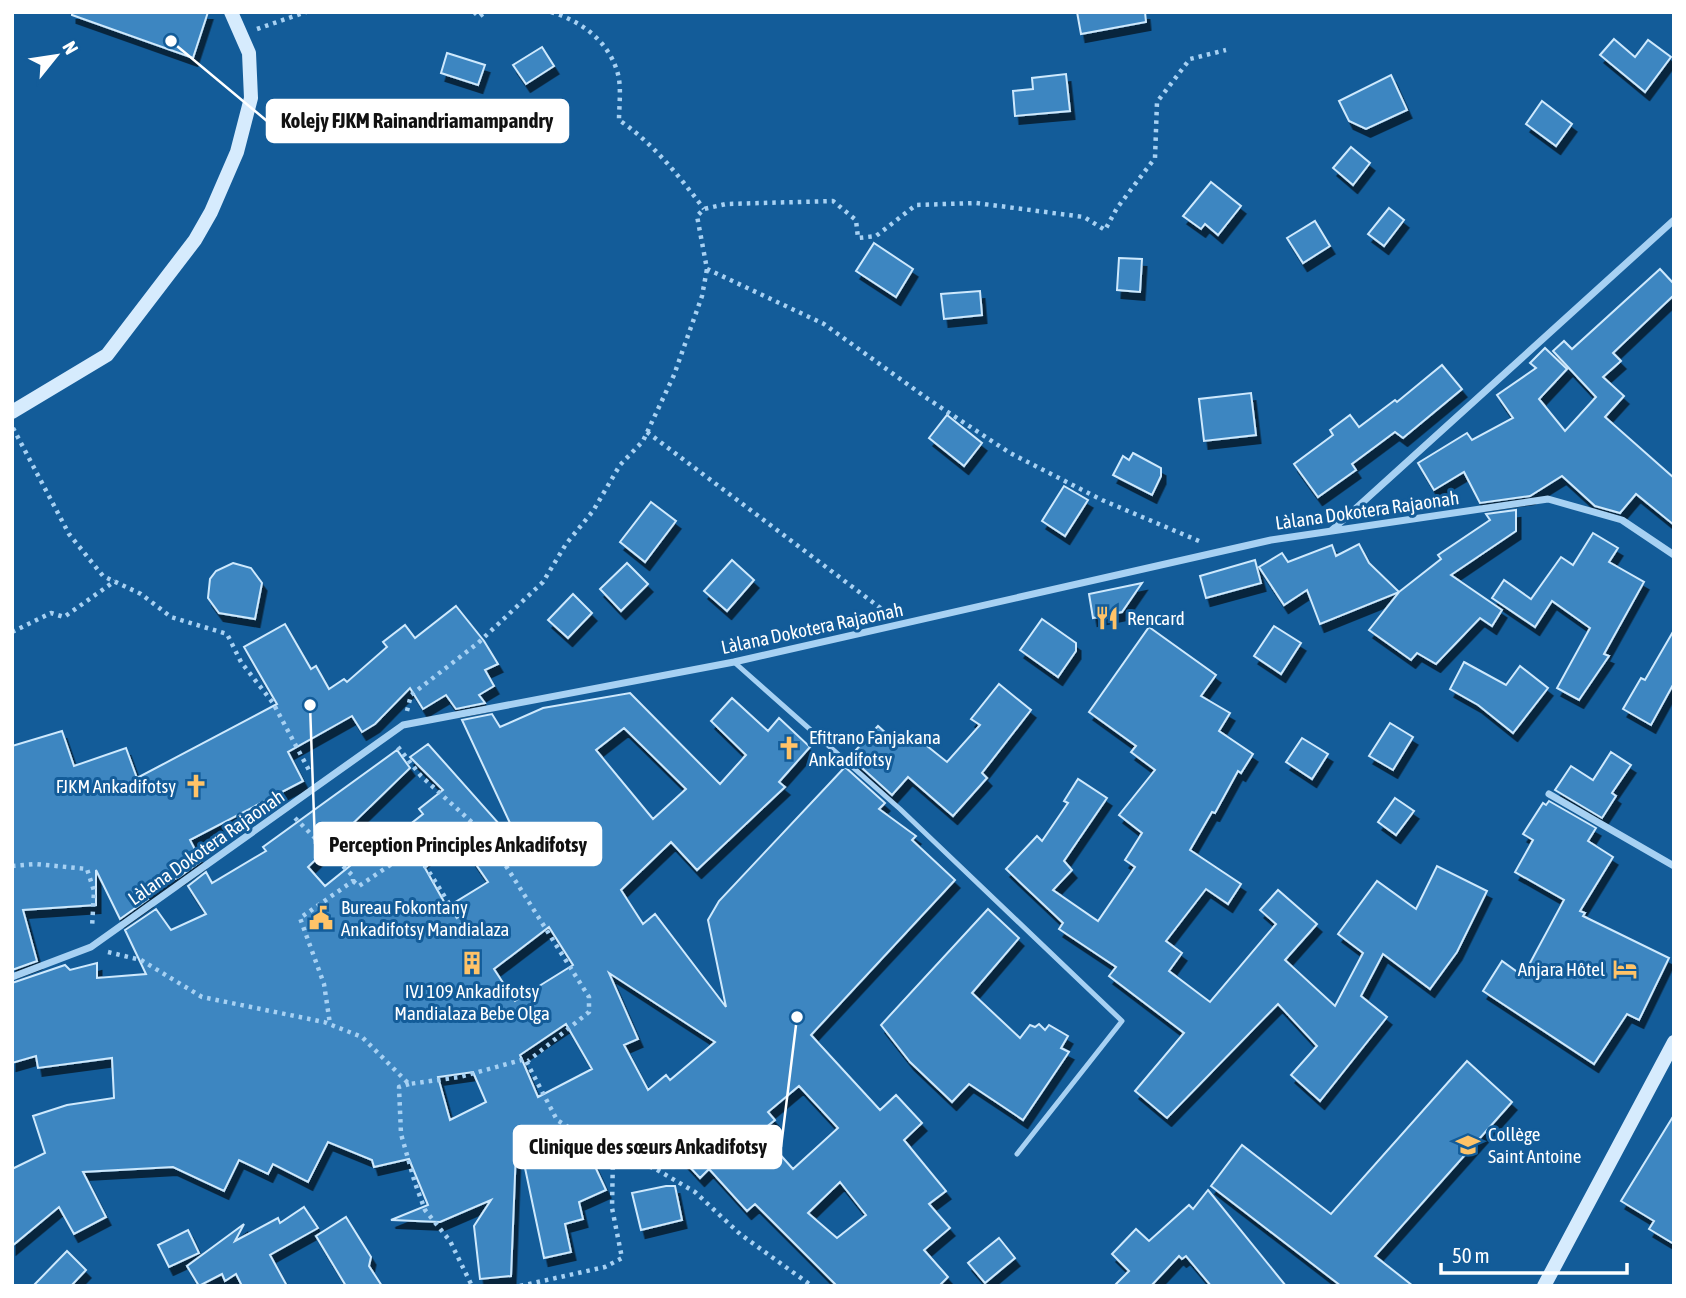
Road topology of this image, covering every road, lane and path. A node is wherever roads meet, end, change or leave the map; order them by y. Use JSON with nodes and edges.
{"nodes":[{"id":1,"x":231,"y":12,"type":"edge"},
{"id":2,"x":306,"y":12,"type":"edge"},
{"id":3,"x":474,"y":12,"type":"edge"},
{"id":4,"x":485,"y":12,"type":"edge"},
{"id":5,"x":551,"y":12,"type":"edge"},
{"id":6,"x":241,"y":32,"type":"junction"},
{"id":7,"x":1226,"y":50,"type":"dead end"},
{"id":8,"x":704,"y":209,"type":"junction"},
{"id":9,"x":1674,"y":220,"type":"edge"},
{"id":10,"x":707,"y":269,"type":"junction"},
{"id":11,"x":12,"y":412,"type":"edge"},
{"id":12,"x":12,"y":427,"type":"edge"},
{"id":13,"x":647,"y":432,"type":"junction"},
{"id":14,"x":1331,"y":531,"type":"junction"},
{"id":15,"x":1226,"y":552,"type":"junction"},
{"id":16,"x":1674,"y":555,"type":"edge"},
{"id":17,"x":116,"y":581,"type":"junction"},
{"id":18,"x":902,"y":624,"type":"junction"},
{"id":19,"x":12,"y":632,"type":"edge"},
{"id":20,"x":734,"y":662,"type":"junction"},
{"id":21,"x":403,"y":725,"type":"junction"},
{"id":22,"x":389,"y":735,"type":"junction"},
{"id":23,"x":319,"y":786,"type":"junction"},
{"id":24,"x":1549,"y":794,"type":"dead end"},
{"id":25,"x":288,"y":809,"type":"junction"},
{"id":26,"x":12,"y":866,"type":"edge"},
{"id":27,"x":1674,"y":866,"type":"edge"},
{"id":28,"x":353,"y":881,"type":"junction"},
{"id":29,"x":462,"y":924,"type":"dead end"},
{"id":30,"x":91,"y":947,"type":"junction"},
{"id":31,"x":12,"y":977,"type":"edge"},
{"id":32,"x":330,"y":1024,"type":"junction"},
{"id":33,"x":1674,"y":1042,"type":"edge"},
{"id":34,"x":528,"y":1060,"type":"junction"},
{"id":35,"x":408,"y":1084,"type":"junction"},
{"id":36,"x":613,"y":1154,"type":"junction"},
{"id":37,"x":1017,"y":1154,"type":"dead end"},
{"id":38,"x":472,"y":1286,"type":"edge"},
{"id":39,"x":520,"y":1286,"type":"edge"},
{"id":40,"x":812,"y":1286,"type":"edge"},
{"id":41,"x":1544,"y":1286,"type":"edge"}],
"edges":[{"from":1,"to":6,"type":"street"},
{"from":2,"to":6,"type":"path"},
{"from":3,"to":4,"type":"path"},
{"from":5,"to":8,"type":"path"},
{"from":6,"to":11,"type":"street"},
{"from":7,"to":8,"type":"path"},
{"from":8,"to":10,"type":"path"},
{"from":9,"to":14,"type":"street"},
{"from":10,"to":13,"type":"path"},
{"from":10,"to":15,"type":"path"},
{"from":12,"to":17,"type":"path"},
{"from":13,"to":18,"type":"path"},
{"from":13,"to":21,"type":"path"},
{"from":14,"to":15,"type":"street","name":"Làlana Dokotera Rajaonah"},
{"from":14,"to":16,"type":"street","name":"Làlana Dokotera Rajaonah"},
{"from":15,"to":18,"type":"street","name":"Làlana Dokotera Rajaonah"},
{"from":17,"to":19,"type":"path"},
{"from":17,"to":23,"type":"path"},
{"from":18,"to":20,"type":"street","name":"Làlana Dokotera Rajaonah"},
{"from":20,"to":21,"type":"street","name":"Làlana Dokotera Rajaonah"},
{"from":20,"to":37,"type":"lane"},
{"from":21,"to":22,"type":"street","name":"Làlana Dokotera Rajaonah"},
{"from":22,"to":23,"type":"street","name":"Làlana Dokotera Rajaonah"},
{"from":22,"to":34,"type":"path"},
{"from":23,"to":25,"type":"street","name":"Làlana Dokotera Rajaonah"},
{"from":24,"to":27,"type":"street"},
{"from":25,"to":28,"type":"path"},
{"from":25,"to":30,"type":"street","name":"Làlana Dokotera Rajaonah"},
{"from":26,"to":30,"type":"path"},
{"from":28,"to":29,"type":"path"},
{"from":28,"to":32,"type":"path"},
{"from":30,"to":31,"type":"street","name":"Làlana Dokotera Rajaonah"},
{"from":30,"to":32,"type":"path"},
{"from":32,"to":35,"type":"path"},
{"from":33,"to":41,"type":"street"},
{"from":34,"to":35,"type":"path"},
{"from":34,"to":36,"type":"path"},
{"from":35,"to":38,"type":"path"},
{"from":36,"to":39,"type":"path"},
{"from":36,"to":40,"type":"path"}]}
